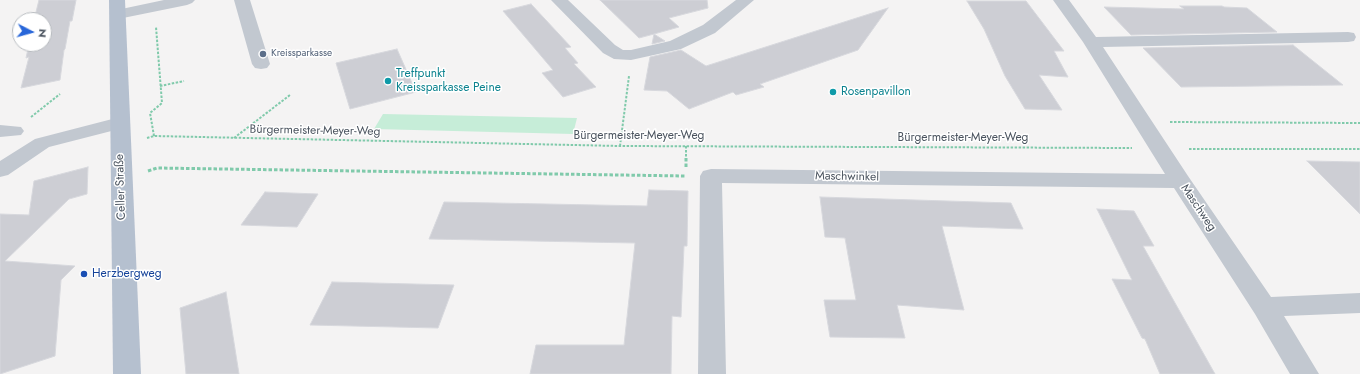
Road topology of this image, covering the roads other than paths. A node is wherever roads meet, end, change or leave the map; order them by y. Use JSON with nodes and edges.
{"nodes":[{"id":1,"x":187,"y":0,"type":"edge"},
{"id":2,"x":242,"y":0,"type":"edge"},
{"id":3,"x":559,"y":0,"type":"edge"},
{"id":4,"x":746,"y":0,"type":"edge"},
{"id":5,"x":1061,"y":0,"type":"edge"},
{"id":6,"x":117,"y":7,"type":"edge"},
{"id":7,"x":1348,"y":37,"type":"dead end"},
{"id":8,"x":1091,"y":42,"type":"junction"},
{"id":9,"x":261,"y":64,"type":"dead end"},
{"id":10,"x":120,"y":134,"type":"junction"},
{"id":11,"x":0,"y":170,"type":"edge"},
{"id":12,"x":1180,"y":181,"type":"junction"},
{"id":13,"x":1360,"y":303,"type":"edge"},
{"id":14,"x":1264,"y":307,"type":"junction"},
{"id":15,"x":127,"y":374,"type":"edge"},
{"id":16,"x":712,"y":374,"type":"edge"},
{"id":17,"x":1305,"y":374,"type":"edge"}],
"edges":[{"from":1,"to":6,"type":"street"},
{"from":2,"to":9,"type":"street"},
{"from":3,"to":4,"type":"street"},
{"from":5,"to":8,"type":"street","name":"Maschweg"},
{"from":6,"to":10,"type":"main road","name":"Celler Straße"},
{"from":7,"to":8,"type":"street"},
{"from":8,"to":12,"type":"street","name":"Maschweg"},
{"from":10,"to":11,"type":"street"},
{"from":10,"to":15,"type":"main road","name":"Celler Straße"},
{"from":12,"to":14,"type":"street","name":"Maschweg"},
{"from":12,"to":16,"type":"street","name":"Maschwinkel"},
{"from":13,"to":14,"type":"street"},
{"from":14,"to":17,"type":"street","name":"Maschweg"}]}
